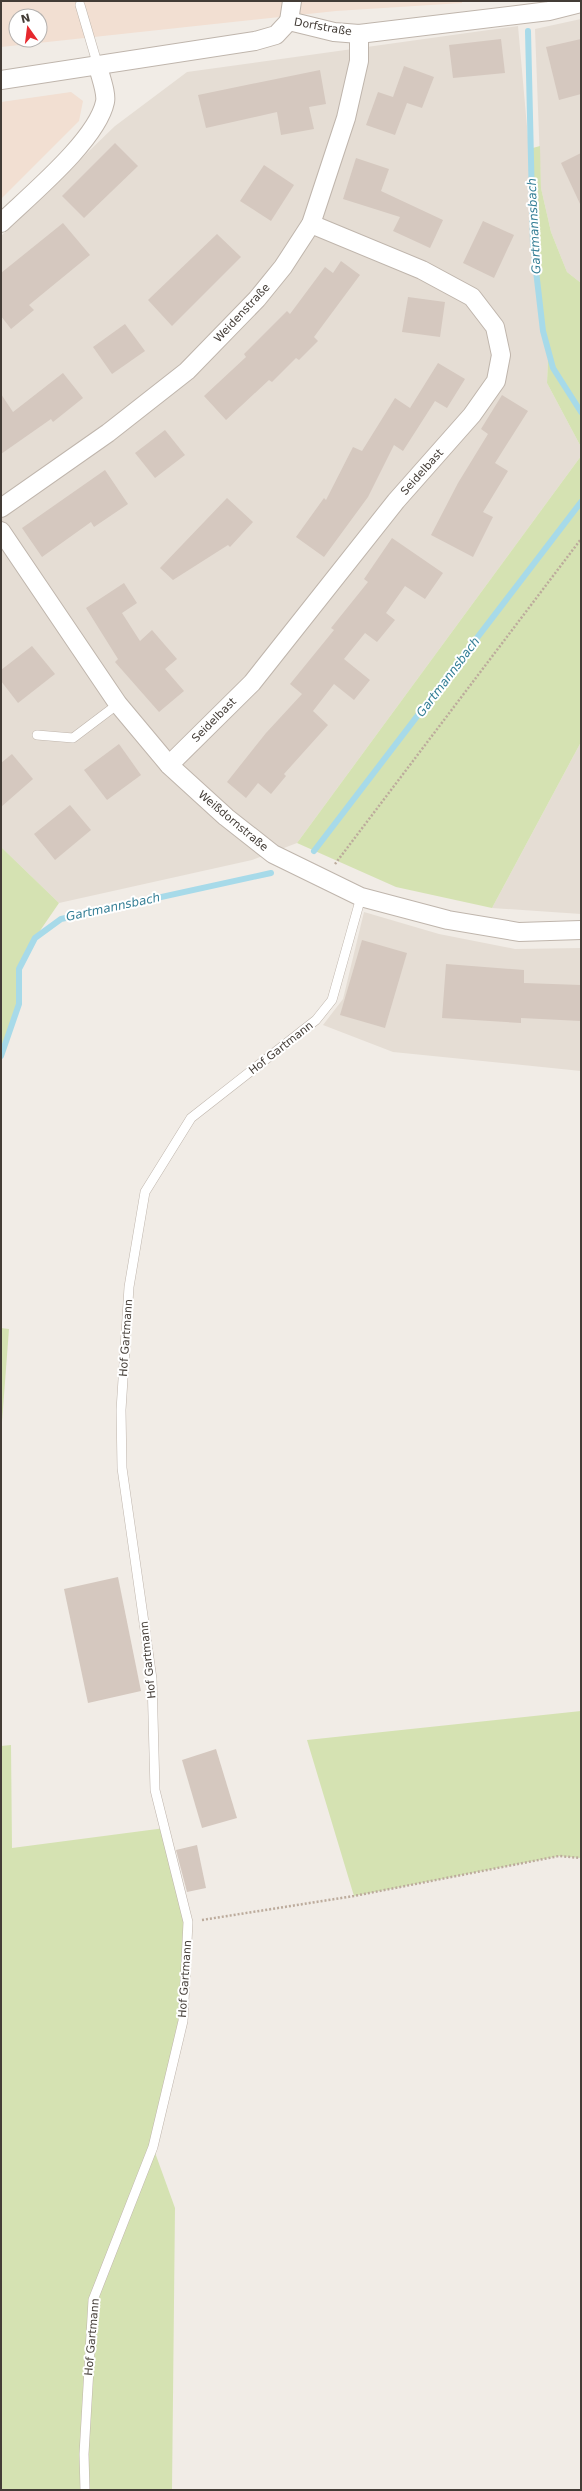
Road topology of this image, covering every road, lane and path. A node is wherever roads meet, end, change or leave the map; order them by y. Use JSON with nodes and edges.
{"nodes":[{"id":1,"x":292,"y":1,"type":"edge"},
{"id":2,"x":581,"y":3,"type":"edge"},
{"id":3,"x":80,"y":5,"type":"dead end"},
{"id":4,"x":289,"y":21,"type":"junction"},
{"id":5,"x":360,"y":34,"type":"junction"},
{"id":6,"x":98,"y":66,"type":"junction"},
{"id":7,"x":1,"y":80,"type":"edge"},
{"id":8,"x":1,"y":223,"type":"edge"},
{"id":9,"x":311,"y":224,"type":"junction"},
{"id":10,"x":1,"y":508,"type":"edge"},
{"id":11,"x":1,"y":531,"type":"edge"},
{"id":12,"x":581,"y":539,"type":"edge"},
{"id":13,"x":118,"y":704,"type":"junction"},
{"id":14,"x":37,"y":735,"type":"dead end"},
{"id":15,"x":169,"y":765,"type":"junction"},
{"id":16,"x":323,"y":880,"type":"junction"},
{"id":17,"x":361,"y":897,"type":"junction"},
{"id":18,"x":581,"y":930,"type":"edge"},
{"id":19,"x":581,"y":1858,"type":"edge"},
{"id":20,"x":188,"y":1922,"type":"junction"},
{"id":21,"x":85,"y":2490,"type":"edge"}],
"edges":[{"from":1,"to":4,"type":"street"},
{"from":2,"to":5,"type":"street","name":"Dorfstraße"},
{"from":3,"to":6,"type":"lane"},
{"from":4,"to":5,"type":"street","name":"Dorfstraße"},
{"from":4,"to":6,"type":"street","name":"Dorfstraße"},
{"from":5,"to":9,"type":"street","name":"Weidenstraße"},
{"from":6,"to":7,"type":"street","name":"Dorfstraße"},
{"from":6,"to":8,"type":"street"},
{"from":9,"to":10,"type":"street","name":"Weidenstraße"},
{"from":9,"to":15,"type":"street","name":"Seidelbast"},
{"from":11,"to":13,"type":"street","name":"Weißdornstraße"},
{"from":12,"to":16,"type":"path"},
{"from":13,"to":14,"type":"lane"},
{"from":13,"to":15,"type":"street","name":"Weißdornstraße"},
{"from":15,"to":16,"type":"street","name":"Weißdornstraße"},
{"from":16,"to":17,"type":"street","name":"Weißdornstraße"},
{"from":17,"to":18,"type":"street","name":"Weißdornstraße"},
{"from":17,"to":20,"type":"lane","name":"Hof Gartmann"},
{"from":19,"to":20,"type":"path"},
{"from":20,"to":21,"type":"lane","name":"Hof Gartmann"}]}
